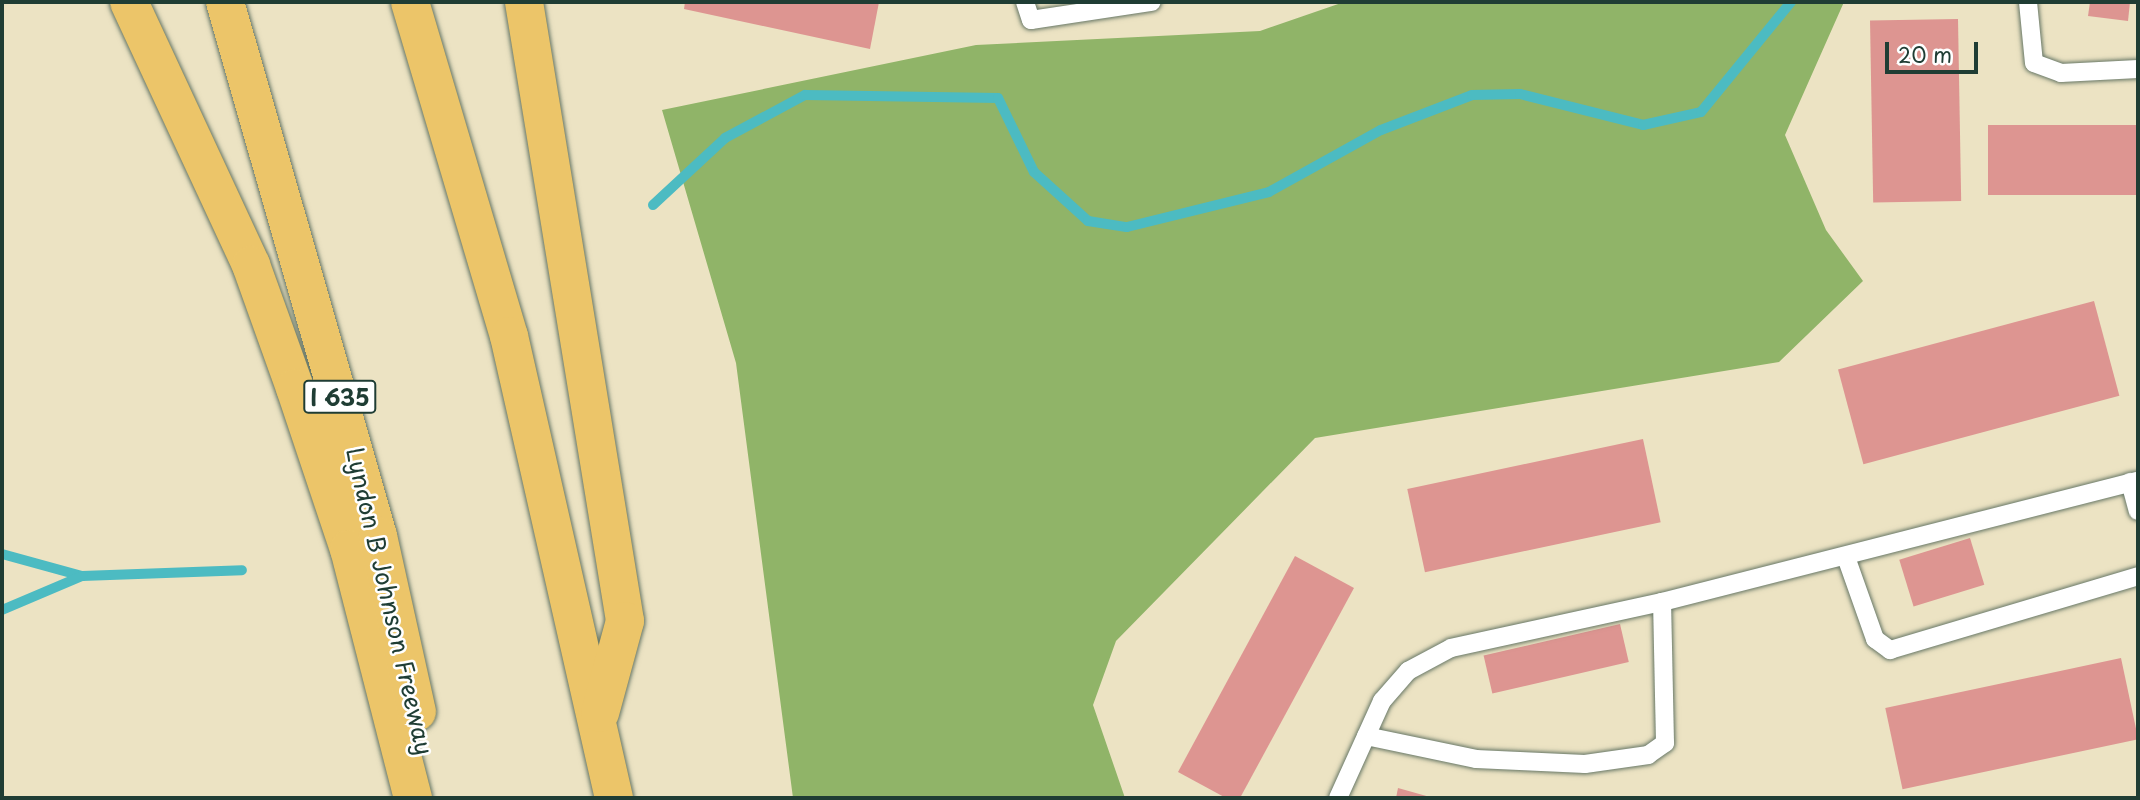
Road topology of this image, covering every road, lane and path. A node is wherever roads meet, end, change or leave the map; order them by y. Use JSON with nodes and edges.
{"nodes":[{"id":1,"x":129,"y":2,"type":"edge"},
{"id":2,"x":225,"y":2,"type":"edge"},
{"id":3,"x":410,"y":2,"type":"edge"},
{"id":4,"x":524,"y":2,"type":"edge"},
{"id":5,"x":1026,"y":2,"type":"edge"},
{"id":6,"x":1152,"y":2,"type":"edge"},
{"id":7,"x":2028,"y":2,"type":"edge"},
{"id":8,"x":1119,"y":4,"type":"edge"},
{"id":9,"x":2138,"y":69,"type":"edge"},
{"id":10,"x":2134,"y":481,"type":"edge"},
{"id":11,"x":2138,"y":511,"type":"edge"},
{"id":12,"x":1846,"y":557,"type":"junction"},
{"id":13,"x":2138,"y":576,"type":"edge"},
{"id":14,"x":1662,"y":602,"type":"junction"},
{"id":15,"x":599,"y":716,"type":"junction"},
{"id":16,"x":1366,"y":736,"type":"junction"},
{"id":17,"x":413,"y":798,"type":"edge"},
{"id":18,"x":435,"y":798,"type":"edge"},
{"id":19,"x":614,"y":798,"type":"edge"},
{"id":20,"x":1338,"y":798,"type":"edge"}],
"edges":[{"from":1,"to":17,"type":"highway"},
{"from":2,"to":18,"type":"highway","name":"Lyndon B Johnson Freeway","number":"I 635"},
{"from":3,"to":15,"type":"highway"},
{"from":4,"to":15,"type":"highway"},
{"from":5,"to":8,"type":"lane"},
{"from":6,"to":8,"type":"lane"},
{"from":7,"to":9,"type":"lane"},
{"from":10,"to":11,"type":"lane"},
{"from":10,"to":12,"type":"lane"},
{"from":12,"to":13,"type":"lane"},
{"from":12,"to":14,"type":"lane"},
{"from":14,"to":16,"type":"lane"},
{"from":14,"to":16,"type":"lane"},
{"from":15,"to":19,"type":"highway"},
{"from":16,"to":20,"type":"lane"}]}
